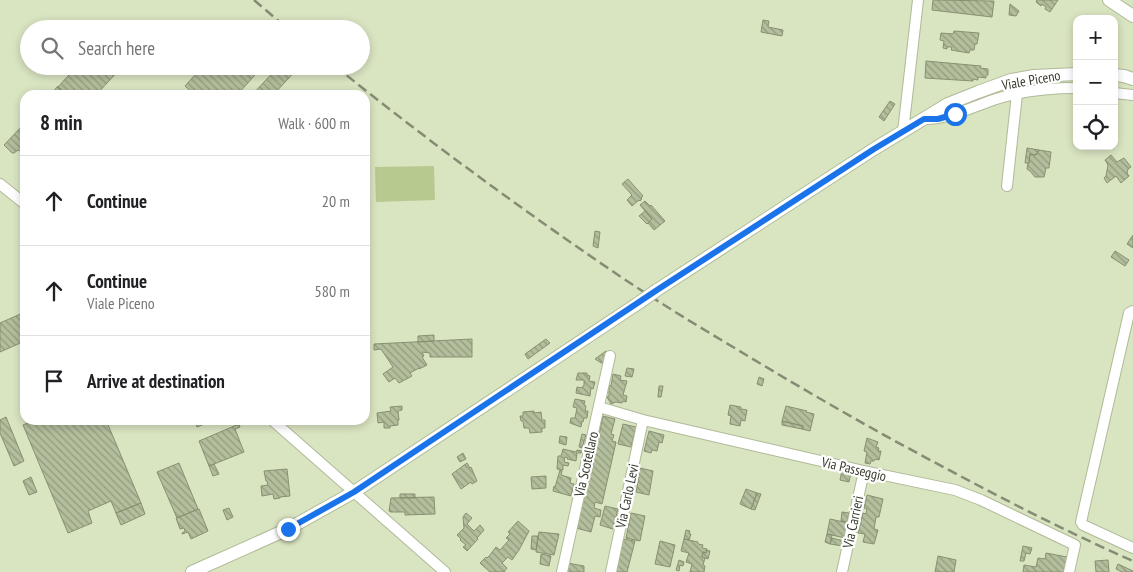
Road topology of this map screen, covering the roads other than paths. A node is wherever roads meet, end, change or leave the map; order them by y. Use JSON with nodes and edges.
{"nodes":[{"id":1,"x":918,"y":0,"type":"edge"},
{"id":2,"x":1110,"y":0,"type":"edge"},
{"id":3,"x":1133,"y":16,"type":"edge"},
{"id":4,"x":1073,"y":74,"type":"edge"},
{"id":5,"x":1118,"y":75,"type":"edge"},
{"id":6,"x":1133,"y":79,"type":"edge"},
{"id":7,"x":1073,"y":88,"type":"edge"},
{"id":8,"x":1118,"y":93,"type":"edge"},
{"id":9,"x":1017,"y":94,"type":"junction"},
{"id":10,"x":1133,"y":95,"type":"edge"},
{"id":11,"x":924,"y":119,"type":"junction"},
{"id":12,"x":903,"y":132,"type":"junction"},
{"id":13,"x":0,"y":184,"type":"edge"},
{"id":14,"x":1007,"y":186,"type":"dead end"},
{"id":15,"x":20,"y":200,"type":"edge"},
{"id":16,"x":1133,"y":311,"type":"edge"},
{"id":17,"x":610,"y":356,"type":"dead end"},
{"id":18,"x":599,"y":407,"type":"junction"},
{"id":19,"x":643,"y":420,"type":"junction"},
{"id":20,"x":278,"y":425,"type":"edge"},
{"id":21,"x":864,"y":472,"type":"junction"},
{"id":22,"x":354,"y":492,"type":"junction"},
{"id":23,"x":1133,"y":548,"type":"edge"},
{"id":24,"x":192,"y":572,"type":"edge"},
{"id":25,"x":445,"y":572,"type":"edge"},
{"id":26,"x":562,"y":572,"type":"edge"},
{"id":27,"x":611,"y":572,"type":"edge"},
{"id":28,"x":842,"y":572,"type":"edge"},
{"id":29,"x":1069,"y":572,"type":"edge"}],
"edges":[{"from":1,"to":12,"type":"street"},
{"from":2,"to":3,"type":"main road"},
{"from":4,"to":11,"type":"main road","name":"Viale Piceno"},
{"from":5,"to":6,"type":"main road"},
{"from":7,"to":9,"type":"street"},
{"from":8,"to":10,"type":"street"},
{"from":9,"to":11,"type":"street"},
{"from":9,"to":14,"type":"street"},
{"from":11,"to":12,"type":"main road","name":"Viale Piceno"},
{"from":12,"to":22,"type":"main road","name":"Viale Piceno","bridge":true},
{"from":13,"to":15,"type":"street"},
{"from":16,"to":23,"type":"street"},
{"from":17,"to":18,"type":"street","name":"Via Scotellaro"},
{"from":18,"to":19,"type":"street","name":"Via Passeggio"},
{"from":18,"to":26,"type":"street","name":"Via Scotellaro"},
{"from":19,"to":21,"type":"street","name":"Via Passeggio"},
{"from":19,"to":27,"type":"street","name":"Via Carlo Levi"},
{"from":20,"to":22,"type":"street"},
{"from":21,"to":28,"type":"street","name":"Via Carrieri"},
{"from":21,"to":29,"type":"street","name":"Via Passeggio"},
{"from":22,"to":24,"type":"main road","name":"Viale Piceno"},
{"from":22,"to":25,"type":"street"}]}
